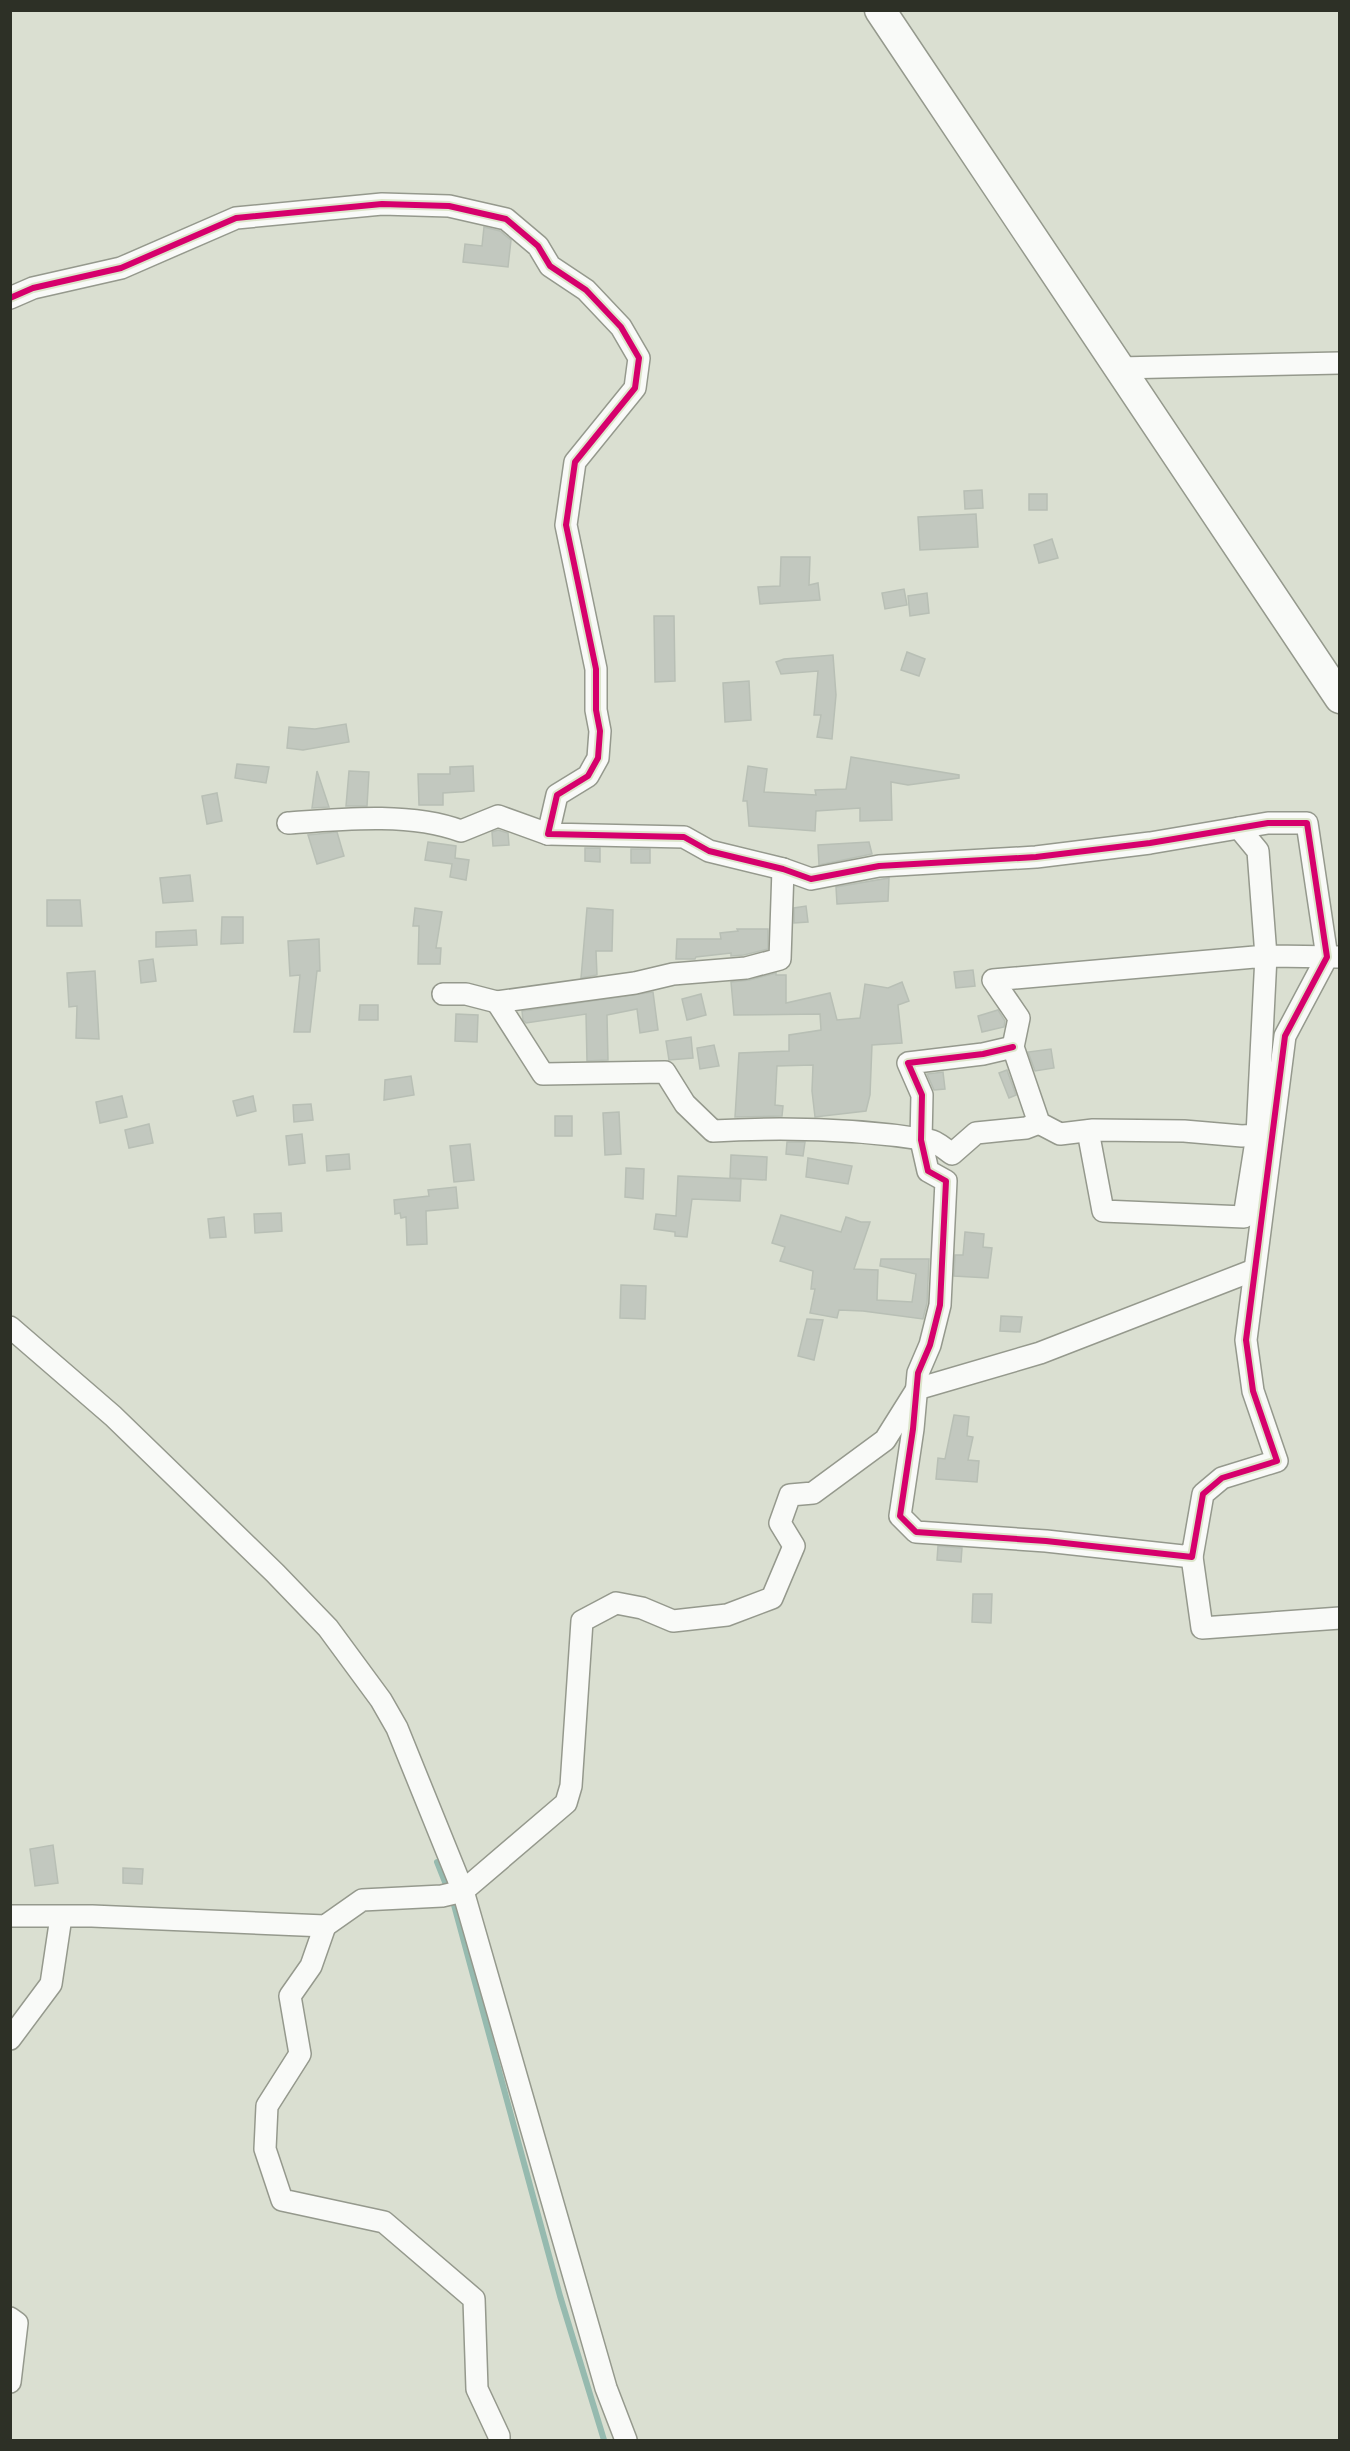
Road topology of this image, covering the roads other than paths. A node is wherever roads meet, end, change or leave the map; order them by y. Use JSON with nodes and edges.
{"nodes":[{"id":1,"x":880,"y":10,"type":"edge"},
{"id":2,"x":10,"y":298,"type":"edge"},
{"id":3,"x":1340,"y":363,"type":"edge"},
{"id":4,"x":1119,"y":368,"type":"junction"},
{"id":5,"x":1340,"y":698,"type":"edge"},
{"id":6,"x":288,"y":823,"type":"dead end"},
{"id":7,"x":1239,"y":828,"type":"junction"},
{"id":8,"x":548,"y":834,"type":"junction"},
{"id":9,"x":783,"y":869,"type":"junction"},
{"id":10,"x":1266,"y":956,"type":"junction"},
{"id":11,"x":1333,"y":957,"type":"edge"},
{"id":12,"x":443,"y":994,"type":"dead end"},
{"id":13,"x":497,"y":1002,"type":"junction"},
{"id":14,"x":1013,"y":1047,"type":"junction"},
{"id":15,"x":1039,"y":1123,"type":"junction"},
{"id":16,"x":1088,"y":1131,"type":"junction"},
{"id":17,"x":1257,"y":1135,"type":"junction"},
{"id":18,"x":921,"y":1140,"type":"junction"},
{"id":19,"x":1254,"y":1270,"type":"junction"},
{"id":20,"x":10,"y":1327,"type":"edge"},
{"id":21,"x":917,"y":1389,"type":"junction"},
{"id":22,"x":1192,"y":1557,"type":"junction"},
{"id":23,"x":1340,"y":1618,"type":"edge"},
{"id":24,"x":454,"y":1894,"type":"junction"},
{"id":25,"x":10,"y":1916,"type":"edge"},
{"id":26,"x":61,"y":1917,"type":"junction"},
{"id":27,"x":325,"y":1926,"type":"junction"},
{"id":28,"x":10,"y":2039,"type":"edge"},
{"id":29,"x":10,"y":2318,"type":"edge"},
{"id":30,"x":10,"y":2382,"type":"edge"},
{"id":31,"x":499,"y":2440,"type":"edge"},
{"id":32,"x":626,"y":2440,"type":"edge"}],
"edges":[{"from":1,"to":4,"type":"street"},
{"from":2,"to":8,"type":"street"},
{"from":3,"to":4,"type":"street"},
{"from":4,"to":5,"type":"street"},
{"from":6,"to":8,"type":"street"},
{"from":7,"to":9,"type":"street"},
{"from":7,"to":10,"type":"street"},
{"from":7,"to":11,"type":"street"},
{"from":8,"to":9,"type":"street"},
{"from":9,"to":13,"type":"street"},
{"from":10,"to":11,"type":"street"},
{"from":10,"to":14,"type":"street"},
{"from":10,"to":17,"type":"street"},
{"from":11,"to":19,"type":"street"},
{"from":12,"to":13,"type":"street"},
{"from":13,"to":18,"type":"street"},
{"from":14,"to":15,"type":"street"},
{"from":14,"to":18,"type":"street"},
{"from":15,"to":16,"type":"street"},
{"from":15,"to":18,"type":"street"},
{"from":16,"to":17,"type":"street"},
{"from":16,"to":17,"type":"street"},
{"from":18,"to":21,"type":"street"},
{"from":19,"to":21,"type":"street"},
{"from":19,"to":22,"type":"street"},
{"from":20,"to":24,"type":"street"},
{"from":21,"to":22,"type":"street"},
{"from":21,"to":24,"type":"street"},
{"from":22,"to":23,"type":"street"},
{"from":24,"to":27,"type":"street"},
{"from":24,"to":32,"type":"street"},
{"from":25,"to":26,"type":"street"},
{"from":26,"to":27,"type":"street"},
{"from":26,"to":28,"type":"street"},
{"from":27,"to":31,"type":"street"},
{"from":29,"to":30,"type":"street"}]}
